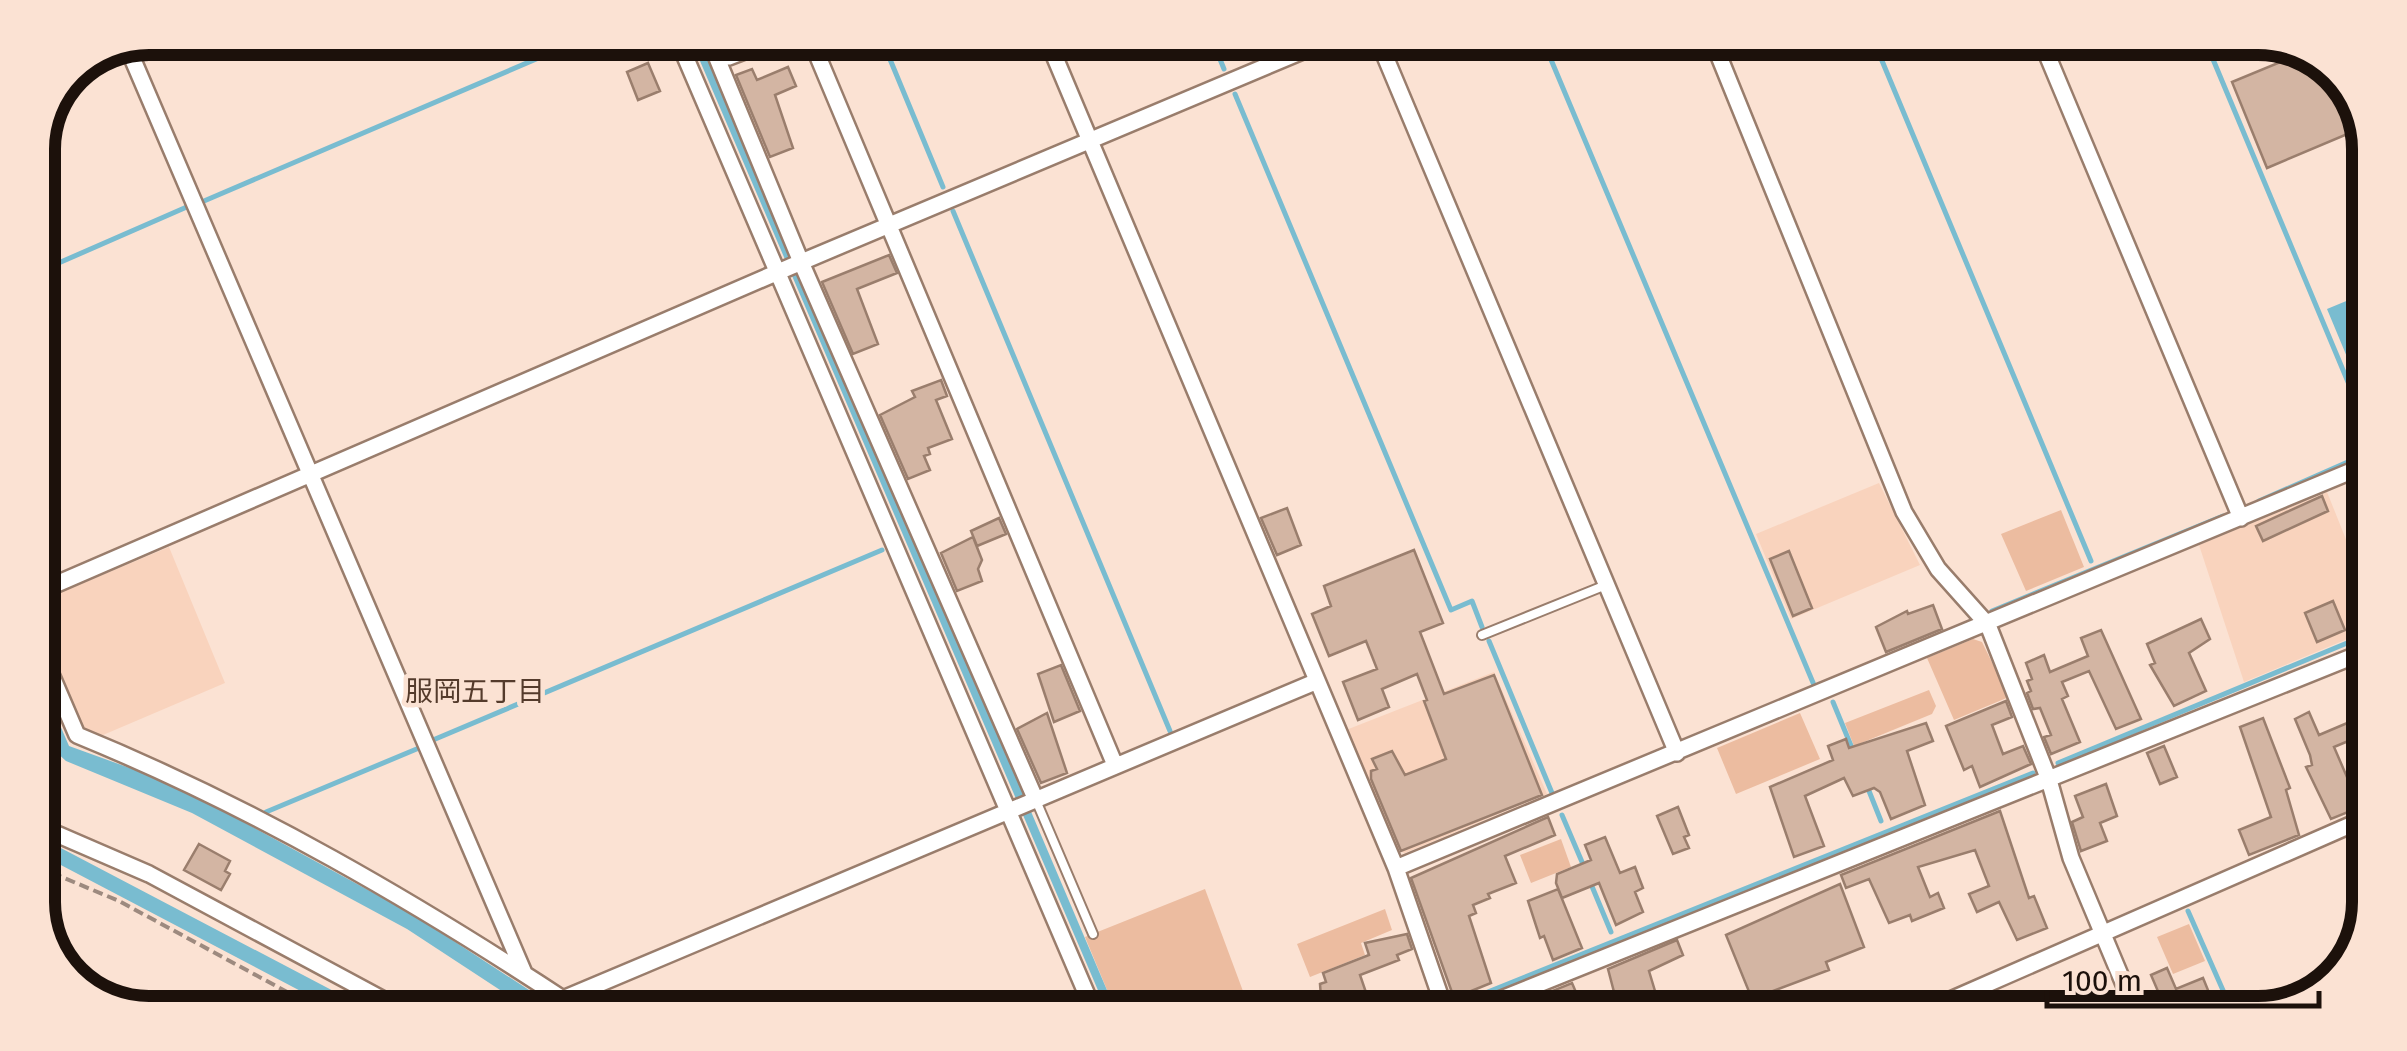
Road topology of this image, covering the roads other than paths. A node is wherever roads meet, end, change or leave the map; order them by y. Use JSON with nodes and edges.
{"nodes":[{"id":1,"x":684,"y":55,"type":"edge"},
{"id":2,"x":716,"y":55,"type":"edge"},
{"id":3,"x":817,"y":55,"type":"edge"},
{"id":4,"x":1054,"y":55,"type":"edge"},
{"id":5,"x":1293,"y":55,"type":"edge"},
{"id":6,"x":1384,"y":55,"type":"edge"},
{"id":7,"x":1718,"y":55,"type":"edge"},
{"id":8,"x":2047,"y":55,"type":"edge"},
{"id":9,"x":133,"y":57,"type":"edge"},
{"id":10,"x":1090,"y":140,"type":"junction"},
{"id":11,"x":889,"y":225,"type":"junction"},
{"id":12,"x":800,"y":262,"type":"junction"},
{"id":13,"x":778,"y":272,"type":"junction"},
{"id":14,"x":2352,"y":471,"type":"edge"},
{"id":15,"x":310,"y":474,"type":"junction"},
{"id":16,"x":2240,"y":518,"type":"junction"},
{"id":17,"x":55,"y":585,"type":"edge"},
{"id":18,"x":1606,"y":585,"type":"junction"},
{"id":19,"x":1988,"y":625,"type":"junction"},
{"id":20,"x":1482,"y":636,"type":"dead end"},
{"id":21,"x":2352,"y":657,"type":"edge"},
{"id":22,"x":1315,"y":682,"type":"junction"},
{"id":23,"x":55,"y":684,"type":"edge"},
{"id":24,"x":1677,"y":753,"type":"junction"},
{"id":25,"x":1115,"y":765,"type":"junction"},
{"id":26,"x":2049,"y":780,"type":"junction"},
{"id":27,"x":1035,"y":798,"type":"junction"},
{"id":28,"x":1007,"y":809,"type":"junction"},
{"id":29,"x":2352,"y":824,"type":"edge"},
{"id":30,"x":55,"y":833,"type":"edge"},
{"id":31,"x":1396,"y":868,"type":"junction"},
{"id":32,"x":1093,"y":934,"type":"dead end"},
{"id":33,"x":2102,"y":934,"type":"junction"},
{"id":34,"x":524,"y":973,"type":"junction"},
{"id":35,"x":376,"y":996,"type":"edge"},
{"id":36,"x":558,"y":996,"type":"edge"},
{"id":37,"x":585,"y":996,"type":"edge"},
{"id":38,"x":1087,"y":996,"type":"edge"},
{"id":39,"x":1439,"y":996,"type":"edge"},
{"id":40,"x":1509,"y":996,"type":"edge"},
{"id":41,"x":1960,"y":996,"type":"edge"},
{"id":42,"x":2129,"y":996,"type":"edge"}],
"edges":[{"from":1,"to":13,"type":"street"},
{"from":2,"to":12,"type":"street"},
{"from":3,"to":11,"type":"street"},
{"from":4,"to":10,"type":"street"},
{"from":5,"to":10,"type":"street"},
{"from":6,"to":18,"type":"street"},
{"from":7,"to":19,"type":"street"},
{"from":8,"to":16,"type":"street"},
{"from":9,"to":15,"type":"street"},
{"from":10,"to":11,"type":"street"},
{"from":10,"to":22,"type":"street"},
{"from":11,"to":12,"type":"street"},
{"from":11,"to":25,"type":"street"},
{"from":12,"to":13,"type":"street"},
{"from":12,"to":27,"type":"street"},
{"from":13,"to":15,"type":"street"},
{"from":13,"to":28,"type":"street"},
{"from":14,"to":16,"type":"street"},
{"from":15,"to":17,"type":"street"},
{"from":15,"to":34,"type":"street"},
{"from":16,"to":19,"type":"street"},
{"from":18,"to":20,"type":"lane"},
{"from":18,"to":24,"type":"street"},
{"from":19,"to":24,"type":"street"},
{"from":19,"to":26,"type":"street"},
{"from":21,"to":26,"type":"street"},
{"from":22,"to":25,"type":"street"},
{"from":22,"to":31,"type":"street"},
{"from":23,"to":34,"type":"street"},
{"from":24,"to":31,"type":"street"},
{"from":25,"to":27,"type":"street"},
{"from":26,"to":33,"type":"street"},
{"from":26,"to":40,"type":"street"},
{"from":27,"to":28,"type":"street"},
{"from":27,"to":32,"type":"lane"},
{"from":28,"to":37,"type":"street"},
{"from":28,"to":38,"type":"street"},
{"from":29,"to":33,"type":"street"},
{"from":30,"to":35,"type":"street"},
{"from":31,"to":39,"type":"street"},
{"from":33,"to":41,"type":"street"},
{"from":33,"to":42,"type":"street"},
{"from":34,"to":36,"type":"street"}]}
